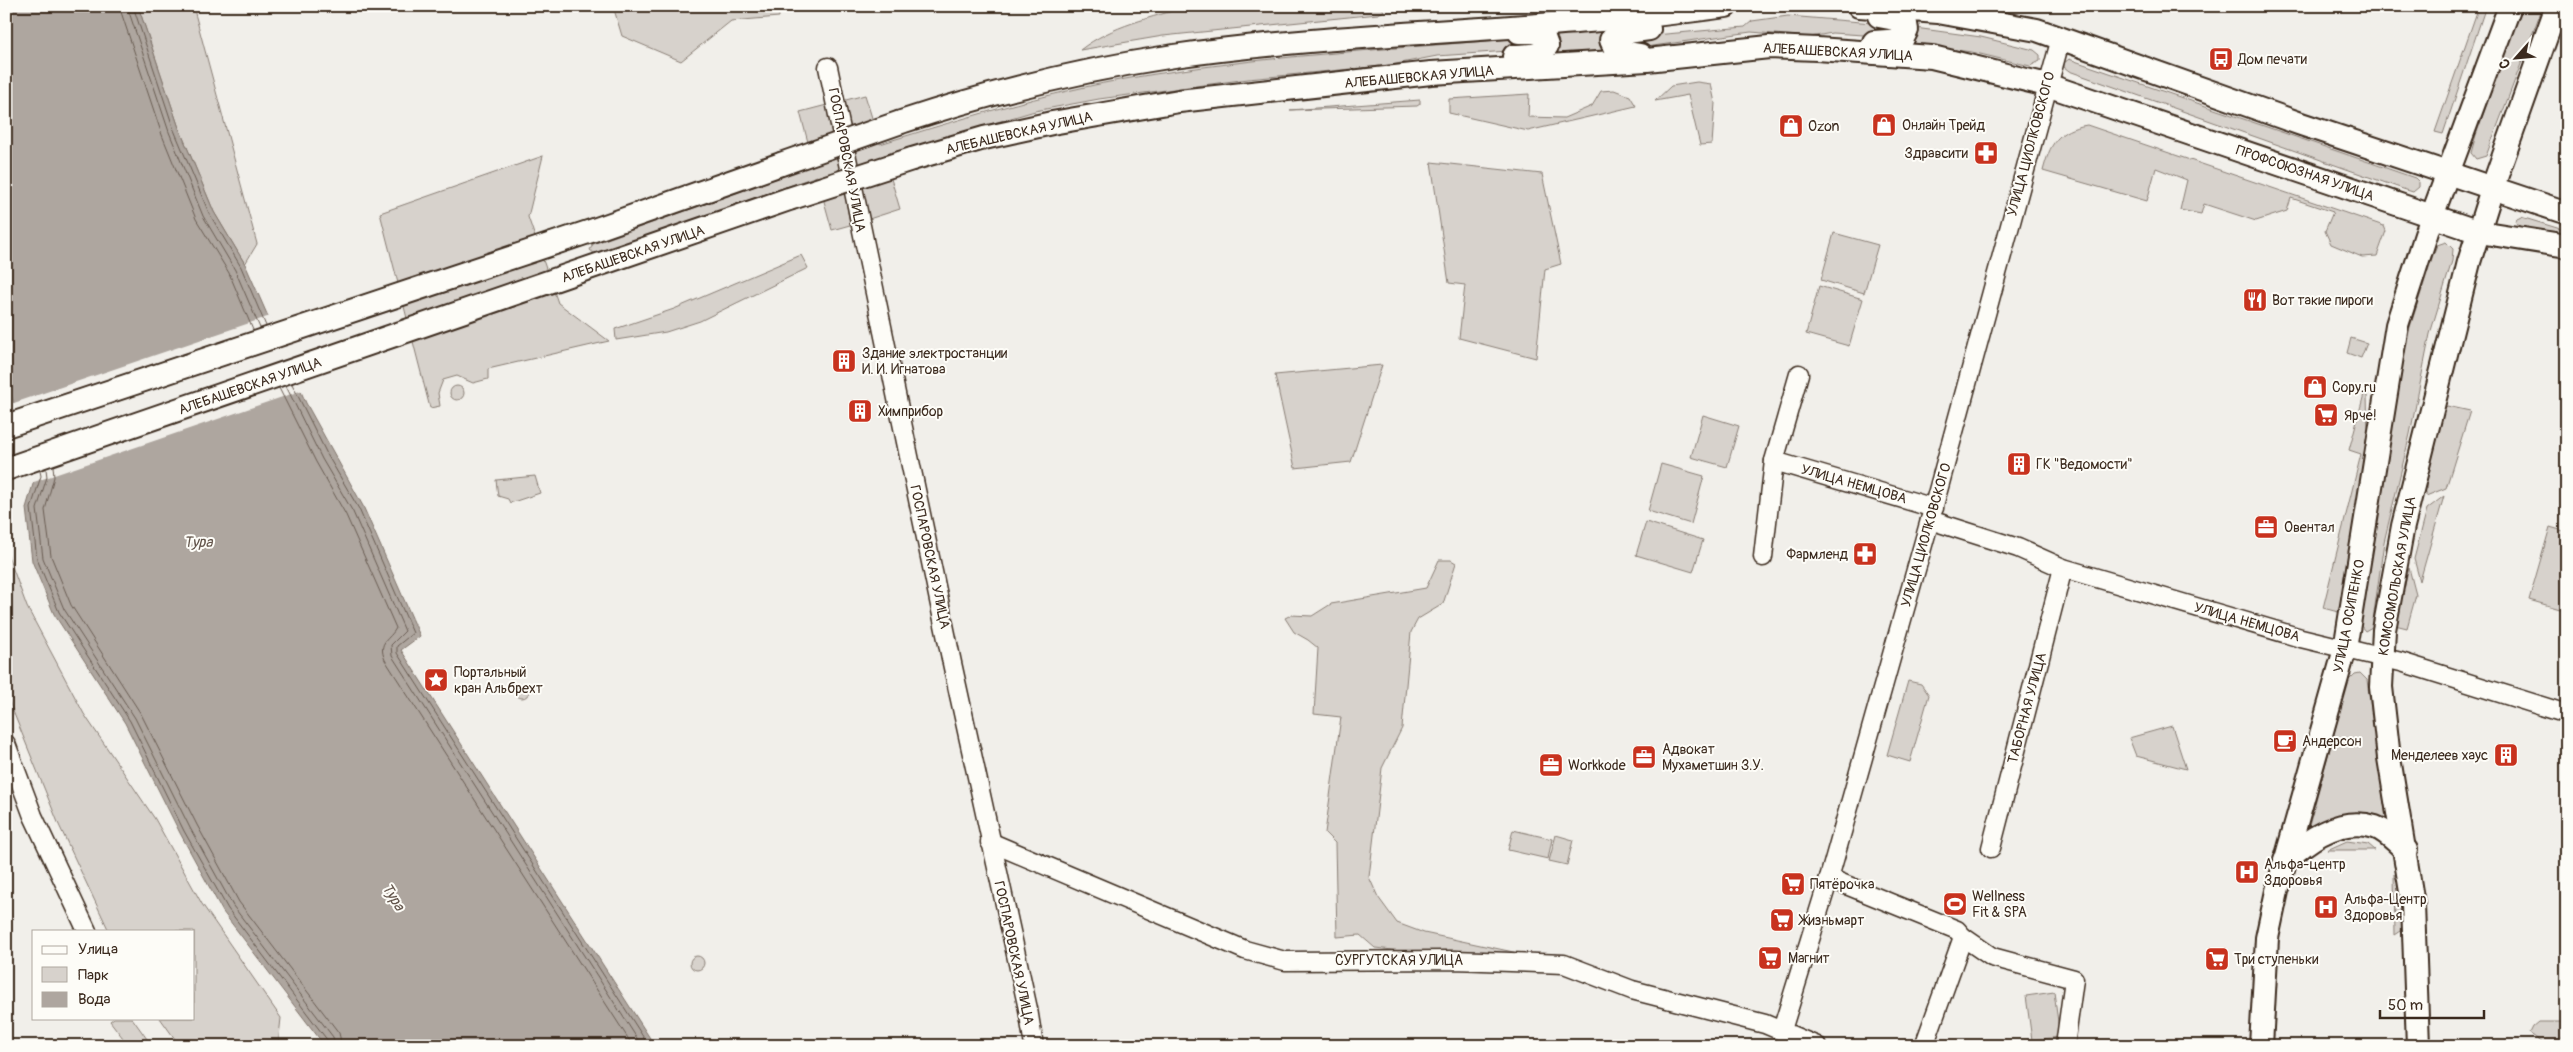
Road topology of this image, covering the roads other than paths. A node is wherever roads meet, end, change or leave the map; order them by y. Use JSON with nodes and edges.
{"nodes":[{"id":1,"x":1726,"y":6,"type":"edge"},
{"id":2,"x":1855,"y":6,"type":"edge"},
{"id":3,"x":1859,"y":6,"type":"edge"},
{"id":4,"x":1968,"y":6,"type":"edge"},
{"id":5,"x":2510,"y":6,"type":"edge"},
{"id":6,"x":2557,"y":6,"type":"edge"},
{"id":7,"x":1685,"y":12,"type":"junction"},
{"id":8,"x":1910,"y":16,"type":"edge"},
{"id":9,"x":2007,"y":23,"type":"junction"},
{"id":10,"x":1493,"y":28,"type":"junction"},
{"id":11,"x":2061,"y":38,"type":"junction"},
{"id":12,"x":1817,"y":49,"type":"junction"},
{"id":13,"x":1647,"y":60,"type":"junction"},
{"id":14,"x":828,"y":67,"type":"dead end"},
{"id":15,"x":1459,"y":73,"type":"junction"},
{"id":16,"x":2047,"y":85,"type":"junction"},
{"id":17,"x":2448,"y":174,"type":"junction"},
{"id":18,"x":2492,"y":188,"type":"junction"},
{"id":19,"x":2567,"y":213,"type":"edge"},
{"id":20,"x":2432,"y":216,"type":"junction"},
{"id":21,"x":2479,"y":232,"type":"junction"},
{"id":22,"x":2567,"y":246,"type":"edge"},
{"id":23,"x":1799,"y":374,"type":"dead end"},
{"id":24,"x":6,"y":426,"type":"edge"},
{"id":25,"x":1774,"y":460,"type":"junction"},
{"id":26,"x":6,"y":469,"type":"edge"},
{"id":27,"x":1932,"y":514,"type":"junction"},
{"id":28,"x":1763,"y":557,"type":"dead end"},
{"id":29,"x":2063,"y":568,"type":"junction"},
{"id":30,"x":2345,"y":649,"type":"junction"},
{"id":31,"x":2381,"y":658,"type":"junction"},
{"id":32,"x":2567,"y":714,"type":"edge"},
{"id":33,"x":6,"y":744,"type":"edge"},
{"id":34,"x":990,"y":842,"type":"junction"},
{"id":35,"x":1991,"y":848,"type":"dead end"},
{"id":36,"x":2406,"y":850,"type":"junction"},
{"id":37,"x":2285,"y":861,"type":"junction"},
{"id":38,"x":1829,"y":878,"type":"junction"},
{"id":39,"x":87,"y":930,"type":"edge"},
{"id":40,"x":1963,"y":937,"type":"junction"},
{"id":41,"x":1782,"y":1030,"type":"junction"},
{"id":42,"x":1034,"y":1046,"type":"edge"},
{"id":43,"x":1817,"y":1046,"type":"edge"},
{"id":44,"x":1924,"y":1046,"type":"edge"},
{"id":45,"x":2065,"y":1046,"type":"edge"},
{"id":46,"x":2261,"y":1046,"type":"edge"},
{"id":47,"x":2418,"y":1046,"type":"edge"}],
"edges":[{"from":1,"to":7,"type":"main road"},
{"from":2,"to":8,"type":"main road"},
{"from":3,"to":8,"type":"main road"},
{"from":4,"to":9,"type":"street"},
{"from":5,"to":17,"type":"main road","name":"УЛИЦА ОСИПЕНКО"},
{"from":6,"to":18,"type":"main road","name":"КОМСОМОЛЬСКАЯ УЛИЦА"},
{"from":7,"to":10,"type":"main road"},
{"from":7,"to":13,"type":"main road"},
{"from":8,"to":9,"type":"main road"},
{"from":8,"to":12,"type":"main road"},
{"from":9,"to":11,"type":"main road"},
{"from":10,"to":15,"type":"main road"},
{"from":10,"to":24,"type":"main road","bridge":true},
{"from":11,"to":16,"type":"street","name":"УЛИЦА ЦИОЛКОВСКОГО"},
{"from":11,"to":17,"type":"main road"},
{"from":12,"to":13,"type":"main road","name":"АЛЕБАШЕВСКАЯ УЛИЦА"},
{"from":12,"to":16,"type":"main road","name":"АЛЕБАШЕВСКАЯ УЛИЦА"},
{"from":13,"to":15,"type":"main road","name":"АЛЕБАШЕВСКАЯ УЛИЦА"},
{"from":14,"to":34,"type":"street","name":"ГОСПАРОВСКАЯ УЛИЦА"},
{"from":15,"to":26,"type":"main road","name":"АЛЕБАШЕВСКАЯ УЛИЦА","bridge":true},
{"from":16,"to":20,"type":"main road","name":"ПРОФСОЮЗНАЯ УЛИЦА"},
{"from":16,"to":27,"type":"street","name":"УЛИЦА ЦИОЛКОВСКОГО"},
{"from":17,"to":18,"type":"main road"},
{"from":17,"to":20,"type":"main road","name":"УЛИЦА ОСИПЕНКО"},
{"from":18,"to":19,"type":"main road"},
{"from":18,"to":21,"type":"main road","name":"КОМСОМОЛЬСКАЯ УЛИЦА"},
{"from":20,"to":21,"type":"main road","name":"ПРОФСОЮЗНАЯ УЛИЦА"},
{"from":20,"to":30,"type":"main road","name":"УЛИЦА ОСИПЕНКО"},
{"from":21,"to":22,"type":"main road","name":"ПРОФСОЮЗНАЯ УЛИЦА"},
{"from":21,"to":31,"type":"main road","name":"КОМСОМОЛЬСКАЯ УЛИЦА"},
{"from":23,"to":25,"type":"street"},
{"from":25,"to":27,"type":"street","name":"УЛИЦА НЕМЦОВА"},
{"from":25,"to":28,"type":"street"},
{"from":27,"to":29,"type":"street","name":"УЛИЦА НЕМЦОВА"},
{"from":27,"to":38,"type":"street","name":"УЛИЦА ЦИОЛКОВСКОГО"},
{"from":29,"to":30,"type":"street","name":"УЛИЦА НЕМЦОВА"},
{"from":29,"to":35,"type":"street","name":"ТАБОРНАЯ УЛИЦА"},
{"from":30,"to":31,"type":"street","name":"УЛИЦА НЕМЦОВА"},
{"from":30,"to":37,"type":"main road","name":"УЛИЦА ОСИПЕНКО"},
{"from":31,"to":32,"type":"street","name":"УЛИЦА НЕМЦОВА"},
{"from":31,"to":36,"type":"main road","name":"КОМСОМОЛЬСКАЯ УЛИЦА"},
{"from":33,"to":39,"type":"street"},
{"from":34,"to":41,"type":"street","name":"СУРГУТСКАЯ УЛИЦА"},
{"from":34,"to":42,"type":"street","name":"ГОСПАРОВСКАЯ УЛИЦА"},
{"from":36,"to":37,"type":"main road"},
{"from":36,"to":47,"type":"main road","name":"КОМСОМОЛЬСКАЯ УЛИЦА"},
{"from":37,"to":46,"type":"main road","name":"УЛИЦА ОСИПЕНКО"},
{"from":38,"to":40,"type":"street"},
{"from":38,"to":41,"type":"street","name":"УЛИЦА ЦИОЛКОВСКОГО"},
{"from":40,"to":44,"type":"street"},
{"from":40,"to":45,"type":"street"},
{"from":41,"to":43,"type":"street","name":"СУРГУТСКАЯ УЛИЦА"}]}
